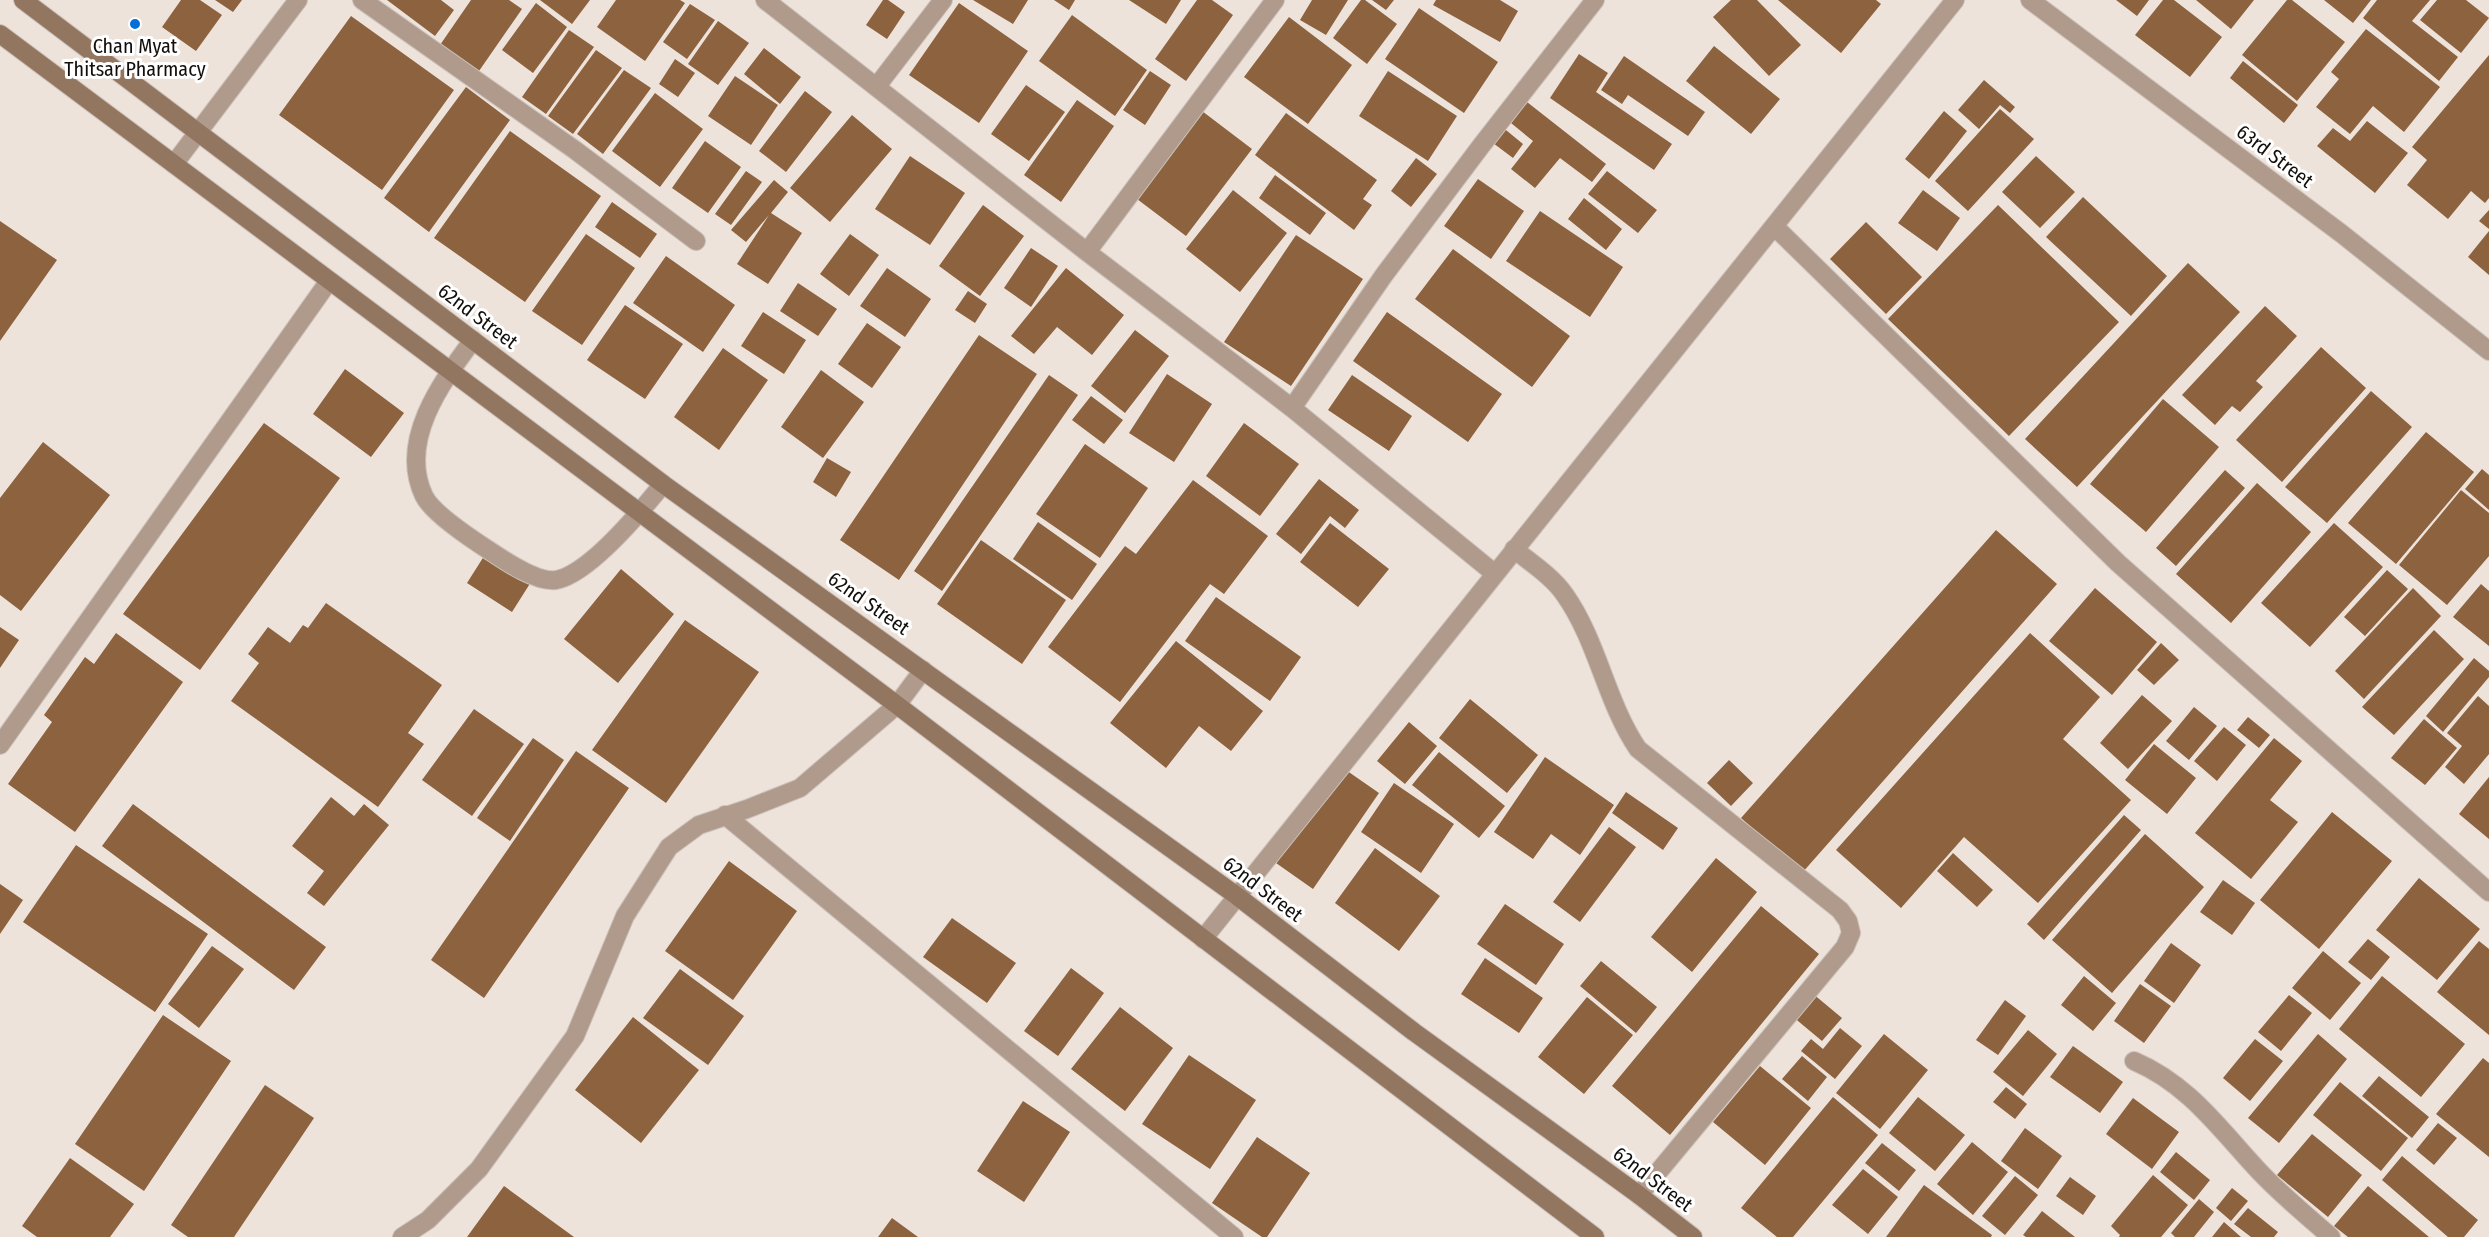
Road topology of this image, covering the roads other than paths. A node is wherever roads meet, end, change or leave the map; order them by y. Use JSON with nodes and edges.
{"nodes":[{"id":1,"x":23,"y":0,"type":"edge"},
{"id":2,"x":298,"y":0,"type":"edge"},
{"id":3,"x":362,"y":0,"type":"edge"},
{"id":4,"x":765,"y":0,"type":"edge"},
{"id":5,"x":943,"y":0,"type":"edge"},
{"id":6,"x":1275,"y":0,"type":"edge"},
{"id":7,"x":1595,"y":0,"type":"edge"},
{"id":8,"x":1955,"y":0,"type":"edge"},
{"id":9,"x":2030,"y":0,"type":"edge"},
{"id":10,"x":0,"y":34,"type":"edge"},
{"id":11,"x":878,"y":86,"type":"junction"},
{"id":12,"x":198,"y":133,"type":"junction"},
{"id":13,"x":174,"y":164,"type":"junction"},
{"id":14,"x":1775,"y":227,"type":"junction"},
{"id":15,"x":696,"y":241,"type":"dead end"},
{"id":16,"x":1087,"y":252,"type":"junction"},
{"id":17,"x":329,"y":281,"type":"junction"},
{"id":18,"x":473,"y":340,"type":"junction"},
{"id":19,"x":2489,"y":351,"type":"edge"},
{"id":20,"x":451,"y":370,"type":"junction"},
{"id":21,"x":1292,"y":408,"type":"junction"},
{"id":22,"x":663,"y":484,"type":"junction"},
{"id":23,"x":639,"y":514,"type":"junction"},
{"id":24,"x":1514,"y":549,"type":"junction"},
{"id":25,"x":1494,"y":573,"type":"junction"},
{"id":26,"x":923,"y":670,"type":"junction"},
{"id":27,"x":897,"y":705,"type":"junction"},
{"id":28,"x":0,"y":744,"type":"edge"},
{"id":29,"x":725,"y":815,"type":"junction"},
{"id":30,"x":2489,"y":892,"type":"edge"},
{"id":31,"x":1237,"y":896,"type":"junction"},
{"id":32,"x":1203,"y":939,"type":"junction"},
{"id":33,"x":2134,"y":1061,"type":"dead end"},
{"id":34,"x":1639,"y":1195,"type":"junction"},
{"id":35,"x":402,"y":1237,"type":"edge"},
{"id":36,"x":1234,"y":1237,"type":"edge"},
{"id":37,"x":1595,"y":1237,"type":"edge"},
{"id":38,"x":1692,"y":1237,"type":"edge"},
{"id":39,"x":2331,"y":1237,"type":"edge"}],
"edges":[{"from":1,"to":12,"type":"main road","name":"62nd Street"},
{"from":2,"to":12,"type":"street"},
{"from":3,"to":15,"type":"street"},
{"from":4,"to":11,"type":"street"},
{"from":5,"to":11,"type":"street"},
{"from":6,"to":16,"type":"street"},
{"from":7,"to":21,"type":"street"},
{"from":8,"to":14,"type":"street"},
{"from":9,"to":19,"type":"street","name":"63rd Street"},
{"from":10,"to":13,"type":"main road"},
{"from":11,"to":16,"type":"street"},
{"from":12,"to":13,"type":"street"},
{"from":12,"to":18,"type":"main road","name":"62nd Street"},
{"from":13,"to":17,"type":"main road"},
{"from":14,"to":24,"type":"street"},
{"from":14,"to":30,"type":"street"},
{"from":16,"to":21,"type":"street"},
{"from":17,"to":20,"type":"main road"},
{"from":17,"to":28,"type":"street"},
{"from":18,"to":20,"type":"street"},
{"from":18,"to":22,"type":"main road","name":"62nd Street"},
{"from":20,"to":23,"type":"main road"},
{"from":20,"to":23,"type":"street"},
{"from":21,"to":25,"type":"street"},
{"from":22,"to":23,"type":"street"},
{"from":22,"to":26,"type":"main road","name":"62nd Street"},
{"from":23,"to":27,"type":"main road"},
{"from":24,"to":25,"type":"street"},
{"from":24,"to":34,"type":"street"},
{"from":25,"to":31,"type":"street"},
{"from":26,"to":27,"type":"street"},
{"from":26,"to":31,"type":"main road","name":"62nd Street"},
{"from":27,"to":29,"type":"street"},
{"from":27,"to":32,"type":"main road"},
{"from":29,"to":35,"type":"street"},
{"from":29,"to":36,"type":"street"},
{"from":31,"to":32,"type":"street"},
{"from":31,"to":34,"type":"main road","name":"62nd Street"},
{"from":32,"to":37,"type":"main road"},
{"from":33,"to":39,"type":"street"},
{"from":34,"to":38,"type":"main road","name":"62nd Street"}]}
